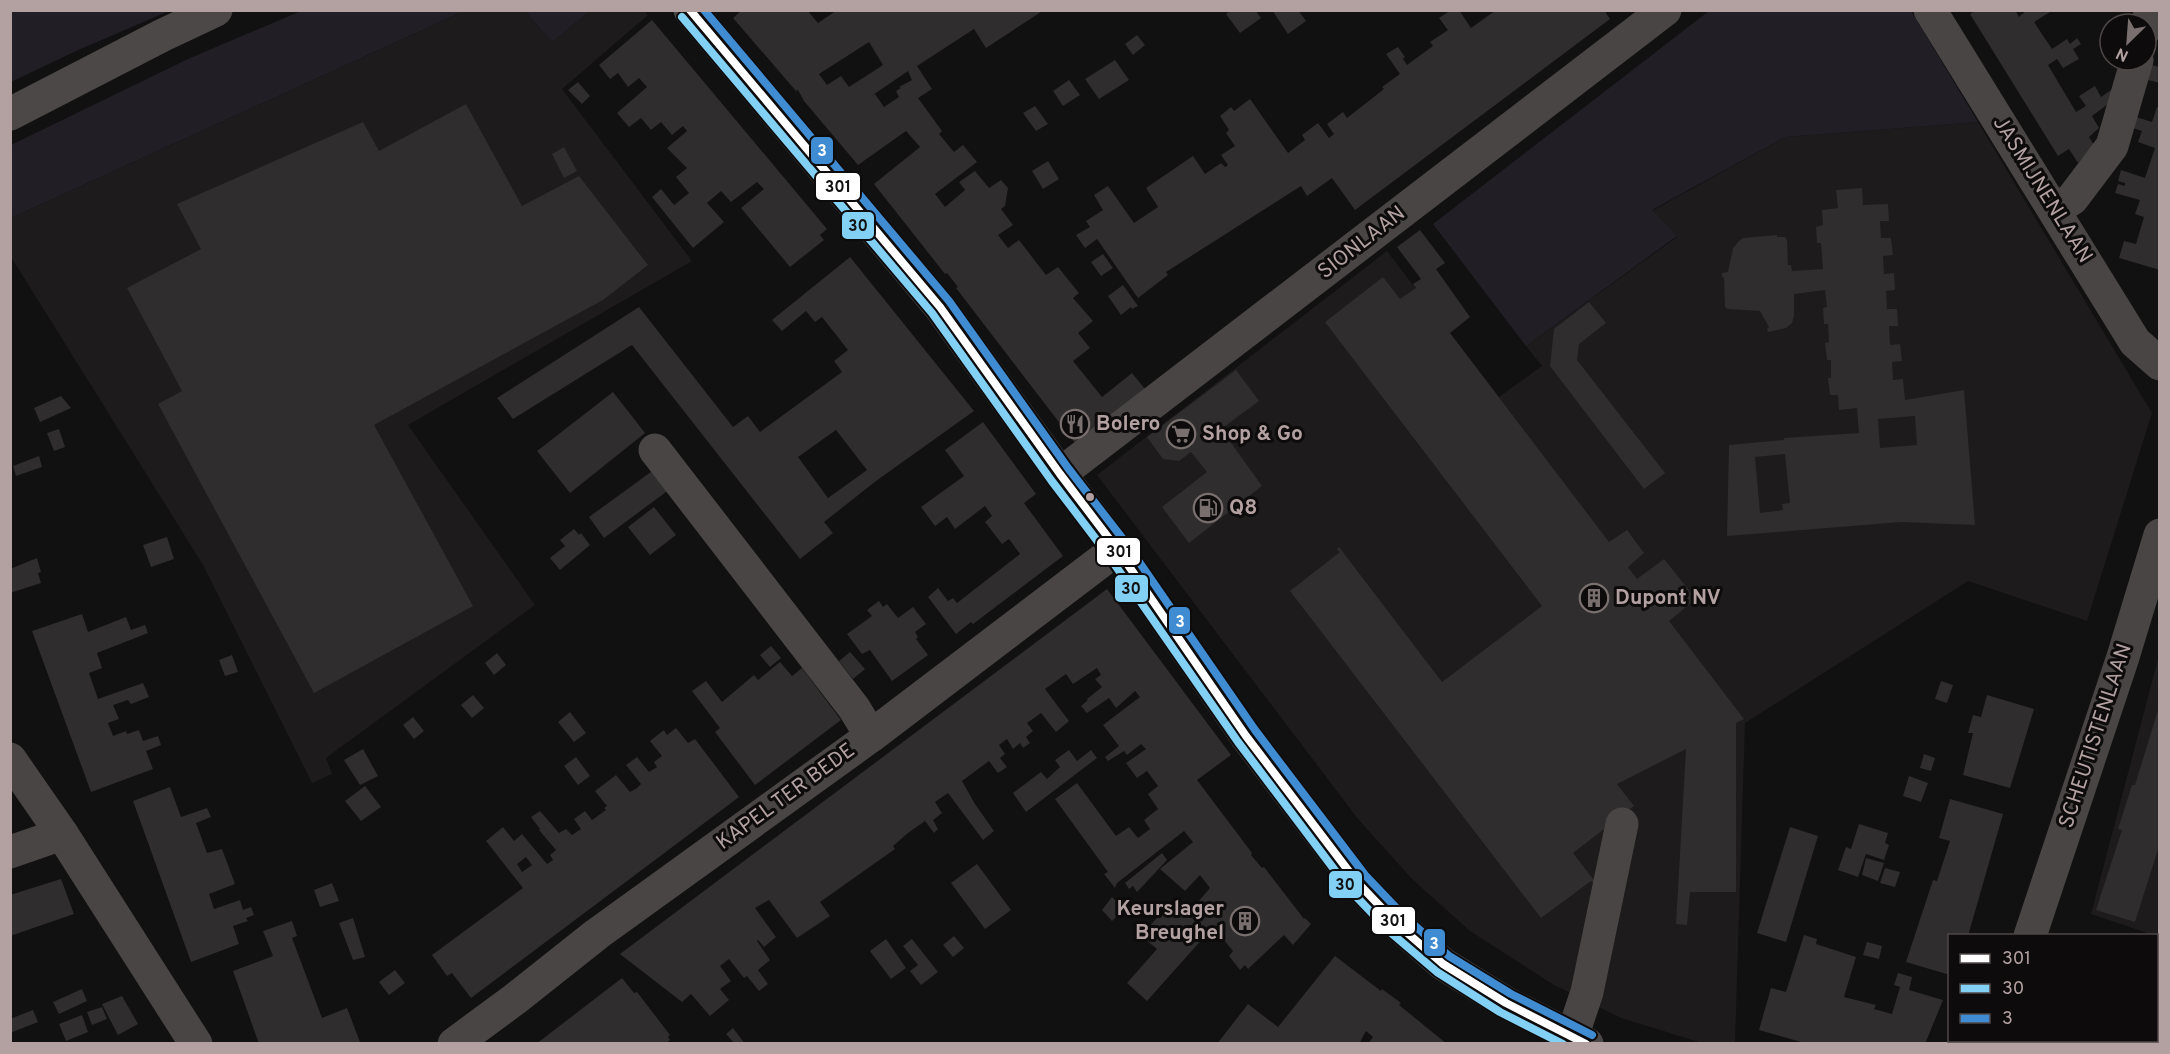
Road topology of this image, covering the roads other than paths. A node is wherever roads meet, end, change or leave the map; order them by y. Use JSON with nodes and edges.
{"nodes":[{"id":1,"x":216,"y":10,"type":"edge"},
{"id":2,"x":690,"y":10,"type":"edge"},
{"id":3,"x":1665,"y":10,"type":"edge"},
{"id":4,"x":1930,"y":10,"type":"edge"},
{"id":5,"x":2134,"y":72,"type":"edge"},
{"id":6,"x":10,"y":114,"type":"edge"},
{"id":7,"x":2054,"y":210,"type":"junction"},
{"id":8,"x":2160,"y":364,"type":"edge"},
{"id":9,"x":655,"y":450,"type":"dead end"},
{"id":10,"x":1059,"y":474,"type":"junction"},
{"id":11,"x":2160,"y":535,"type":"edge"},
{"id":12,"x":1117,"y":549,"type":"junction"},
{"id":13,"x":872,"y":736,"type":"junction"},
{"id":14,"x":10,"y":759,"type":"edge"},
{"id":15,"x":1622,"y":824,"type":"dead end"},
{"id":16,"x":62,"y":834,"type":"junction"},
{"id":17,"x":10,"y":852,"type":"edge"},
{"id":18,"x":2031,"y":934,"type":"edge"},
{"id":19,"x":1579,"y":1040,"type":"edge"},
{"id":20,"x":196,"y":1044,"type":"edge"},
{"id":21,"x":454,"y":1044,"type":"edge"}],
"edges":[{"from":1,"to":6,"type":"highway"},
{"from":2,"to":10,"type":"main road"},
{"from":3,"to":10,"type":"street","name":"SIONLAAN"},
{"from":4,"to":7,"type":"street","name":"JASMIJNENLAAN"},
{"from":5,"to":7,"type":"street"},
{"from":7,"to":8,"type":"street","name":"JASMIJNENLAAN"},
{"from":9,"to":13,"type":"street"},
{"from":10,"to":12,"type":"main road"},
{"from":11,"to":18,"type":"street","name":"SCHEUTISTENLAAN"},
{"from":12,"to":13,"type":"street","name":"KAPEL TER BEDE"},
{"from":12,"to":19,"type":"main road"},
{"from":13,"to":21,"type":"street","name":"KAPEL TER BEDE"},
{"from":14,"to":16,"type":"street"},
{"from":15,"to":19,"type":"street"},
{"from":16,"to":17,"type":"street"},
{"from":16,"to":20,"type":"street"}]}
